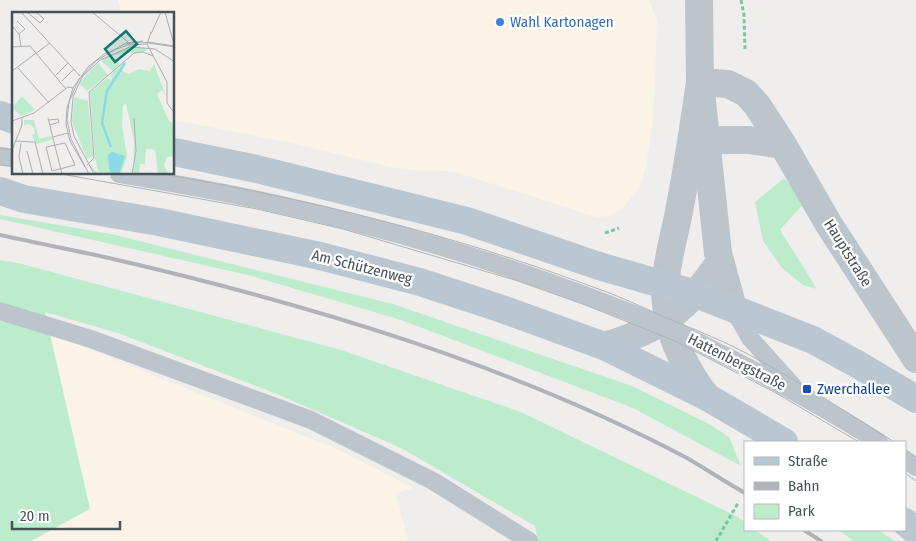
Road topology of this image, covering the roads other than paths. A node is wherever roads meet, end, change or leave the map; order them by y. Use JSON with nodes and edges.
{"nodes":[{"id":1,"x":699,"y":0,"type":"edge"},
{"id":2,"x":700,"y":82,"type":"junction"},
{"id":3,"x":707,"y":140,"type":"junction"},
{"id":4,"x":783,"y":145,"type":"junction"},
{"id":5,"x":175,"y":152,"type":"edge"},
{"id":6,"x":124,"y":175,"type":"edge"},
{"id":7,"x":0,"y":191,"type":"edge"},
{"id":8,"x":720,"y":261,"type":"junction"},
{"id":9,"x":666,"y":286,"type":"junction"},
{"id":10,"x":696,"y":294,"type":"junction"},
{"id":11,"x":732,"y":308,"type":"junction"},
{"id":12,"x":0,"y":311,"type":"edge"},
{"id":13,"x":666,"y":324,"type":"junction"},
{"id":14,"x":604,"y":346,"type":"junction"},
{"id":15,"x":916,"y":359,"type":"edge"},
{"id":16,"x":802,"y":396,"type":"junction"},
{"id":17,"x":707,"y":398,"type":"junction"},
{"id":18,"x":916,"y":399,"type":"edge"},
{"id":19,"x":782,"y":441,"type":"edge"},
{"id":20,"x":877,"y":441,"type":"edge"},
{"id":21,"x":906,"y":523,"type":"edge"},
{"id":22,"x":916,"y":531,"type":"edge"},
{"id":23,"x":529,"y":541,"type":"edge"}],
"edges":[{"from":1,"to":2,"type":"street"},
{"from":2,"to":3,"type":"street"},
{"from":2,"to":4,"type":"street","name":"Hauptstraße"},
{"from":2,"to":9,"type":"street"},
{"from":3,"to":4,"type":"street"},
{"from":3,"to":8,"type":"street"},
{"from":4,"to":15,"type":"street","name":"Hauptstraße"},
{"from":5,"to":9,"type":"main road"},
{"from":6,"to":13,"type":"lane"},
{"from":7,"to":14,"type":"main road","name":"Am Schützenweg"},
{"from":8,"to":10,"type":"street"},
{"from":8,"to":11,"type":"street"},
{"from":9,"to":10,"type":"main road"},
{"from":9,"to":13,"type":"street"},
{"from":10,"to":11,"type":"main road"},
{"from":10,"to":13,"type":"street"},
{"from":11,"to":16,"type":"lane","name":"Hattenbergstraße"},
{"from":11,"to":18,"type":"main road"},
{"from":12,"to":23,"type":"lane"},
{"from":13,"to":14,"type":"street"},
{"from":13,"to":16,"type":"lane","name":"Hattenbergstraße"},
{"from":13,"to":17,"type":"street"},
{"from":14,"to":17,"type":"main road","name":"Am Schützenweg"},
{"from":16,"to":20,"type":"lane","name":"Hattenbergstraße"},
{"from":17,"to":19,"type":"main road"},
{"from":21,"to":22,"type":"main road"}]}
